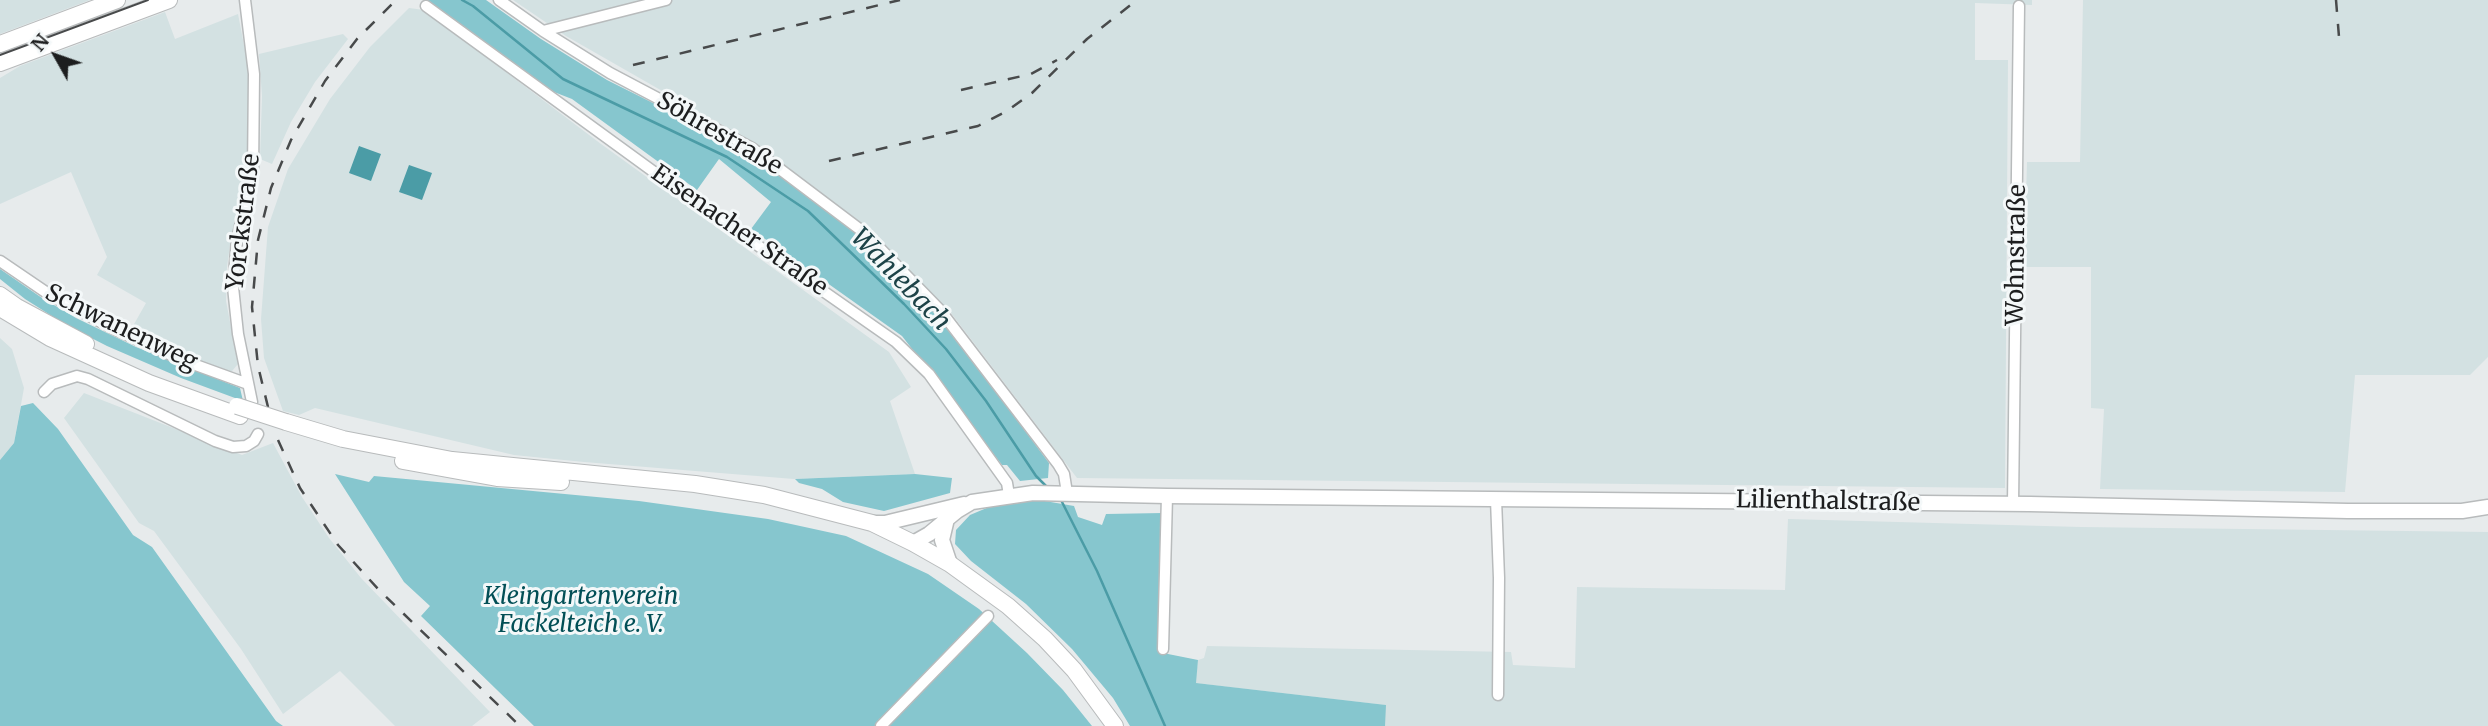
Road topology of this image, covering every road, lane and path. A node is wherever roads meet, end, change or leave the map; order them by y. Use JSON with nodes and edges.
{"nodes":[{"id":1,"x":117,"y":0,"type":"edge"},
{"id":2,"x":169,"y":0,"type":"edge"},
{"id":3,"x":245,"y":0,"type":"edge"},
{"id":4,"x":499,"y":0,"type":"edge"},
{"id":5,"x":666,"y":0,"type":"edge"},
{"id":6,"x":426,"y":6,"type":"dead end"},
{"id":7,"x":2019,"y":6,"type":"dead end"},
{"id":8,"x":543,"y":32,"type":"junction"},
{"id":9,"x":0,"y":44,"type":"edge"},
{"id":10,"x":0,"y":64,"type":"edge"},
{"id":11,"x":0,"y":261,"type":"edge"},
{"id":12,"x":0,"y":295,"type":"edge"},
{"id":13,"x":0,"y":308,"type":"edge"},
{"id":14,"x":248,"y":384,"type":"junction"},
{"id":15,"x":44,"y":392,"type":"dead end"},
{"id":16,"x":243,"y":408,"type":"junction"},
{"id":17,"x":287,"y":427,"type":"junction"},
{"id":18,"x":258,"y":434,"type":"dead end"},
{"id":19,"x":1058,"y":493,"type":"junction"},
{"id":20,"x":1009,"y":495,"type":"junction"},
{"id":21,"x":1167,"y":496,"type":"junction"},
{"id":22,"x":1496,"y":499,"type":"junction"},
{"id":23,"x":972,"y":502,"type":"junction"},
{"id":24,"x":2013,"y":504,"type":"junction"},
{"id":25,"x":2488,"y":507,"type":"edge"},
{"id":26,"x":929,"y":512,"type":"junction"},
{"id":27,"x":947,"y":520,"type":"junction"},
{"id":28,"x":872,"y":523,"type":"junction"},
{"id":29,"x":905,"y":544,"type":"junction"},
{"id":30,"x":950,"y":564,"type":"junction"},
{"id":31,"x":988,"y":616,"type":"dead end"},
{"id":32,"x":1163,"y":649,"type":"dead end"},
{"id":33,"x":1497,"y":695,"type":"dead end"},
{"id":34,"x":881,"y":726,"type":"edge"},
{"id":35,"x":1105,"y":726,"type":"edge"},
{"id":36,"x":1115,"y":726,"type":"edge"}],
"edges":[{"from":1,"to":9,"type":"main road"},
{"from":2,"to":10,"type":"main road"},
{"from":3,"to":14,"type":"street","name":"Yorckstraße"},
{"from":4,"to":8,"type":"street","name":"Söhrestraße"},
{"from":5,"to":8,"type":"street"},
{"from":6,"to":20,"type":"street","name":"Eisenacher Straße"},
{"from":7,"to":24,"type":"street","name":"Wohnstraße"},
{"from":8,"to":19,"type":"street","name":"Söhrestraße"},
{"from":11,"to":14,"type":"street","name":"Schwanenweg"},
{"from":12,"to":16,"type":"main road"},
{"from":13,"to":16,"type":"main road"},
{"from":14,"to":16,"type":"street","name":"Yorckstraße"},
{"from":15,"to":18,"type":"street"},
{"from":16,"to":17,"type":"main road","bridge":true},
{"from":17,"to":28,"type":"main road"},
{"from":17,"to":29,"type":"main road"},
{"from":19,"to":20,"type":"main road","name":"Lilienthalstraße"},
{"from":19,"to":21,"type":"main road","name":"Lilienthalstraße"},
{"from":20,"to":23,"type":"main road","name":"Lilienthalstraße"},
{"from":21,"to":22,"type":"main road","name":"Lilienthalstraße"},
{"from":21,"to":32,"type":"street"},
{"from":22,"to":24,"type":"main road","name":"Lilienthalstraße"},
{"from":22,"to":33,"type":"street"},
{"from":23,"to":26,"type":"main road"},
{"from":23,"to":27,"type":"main road","name":"Lilienthalstraße"},
{"from":24,"to":25,"type":"main road","name":"Lilienthalstraße"},
{"from":26,"to":28,"type":"main road"},
{"from":26,"to":29,"type":"main road"},
{"from":27,"to":29,"type":"main road","name":"Lilienthalstraße"},
{"from":27,"to":30,"type":"main road"},
{"from":28,"to":29,"type":"main road"},
{"from":29,"to":30,"type":"main road"},
{"from":29,"to":35,"type":"main road"},
{"from":30,"to":36,"type":"main road"},
{"from":31,"to":34,"type":"street"}]}
